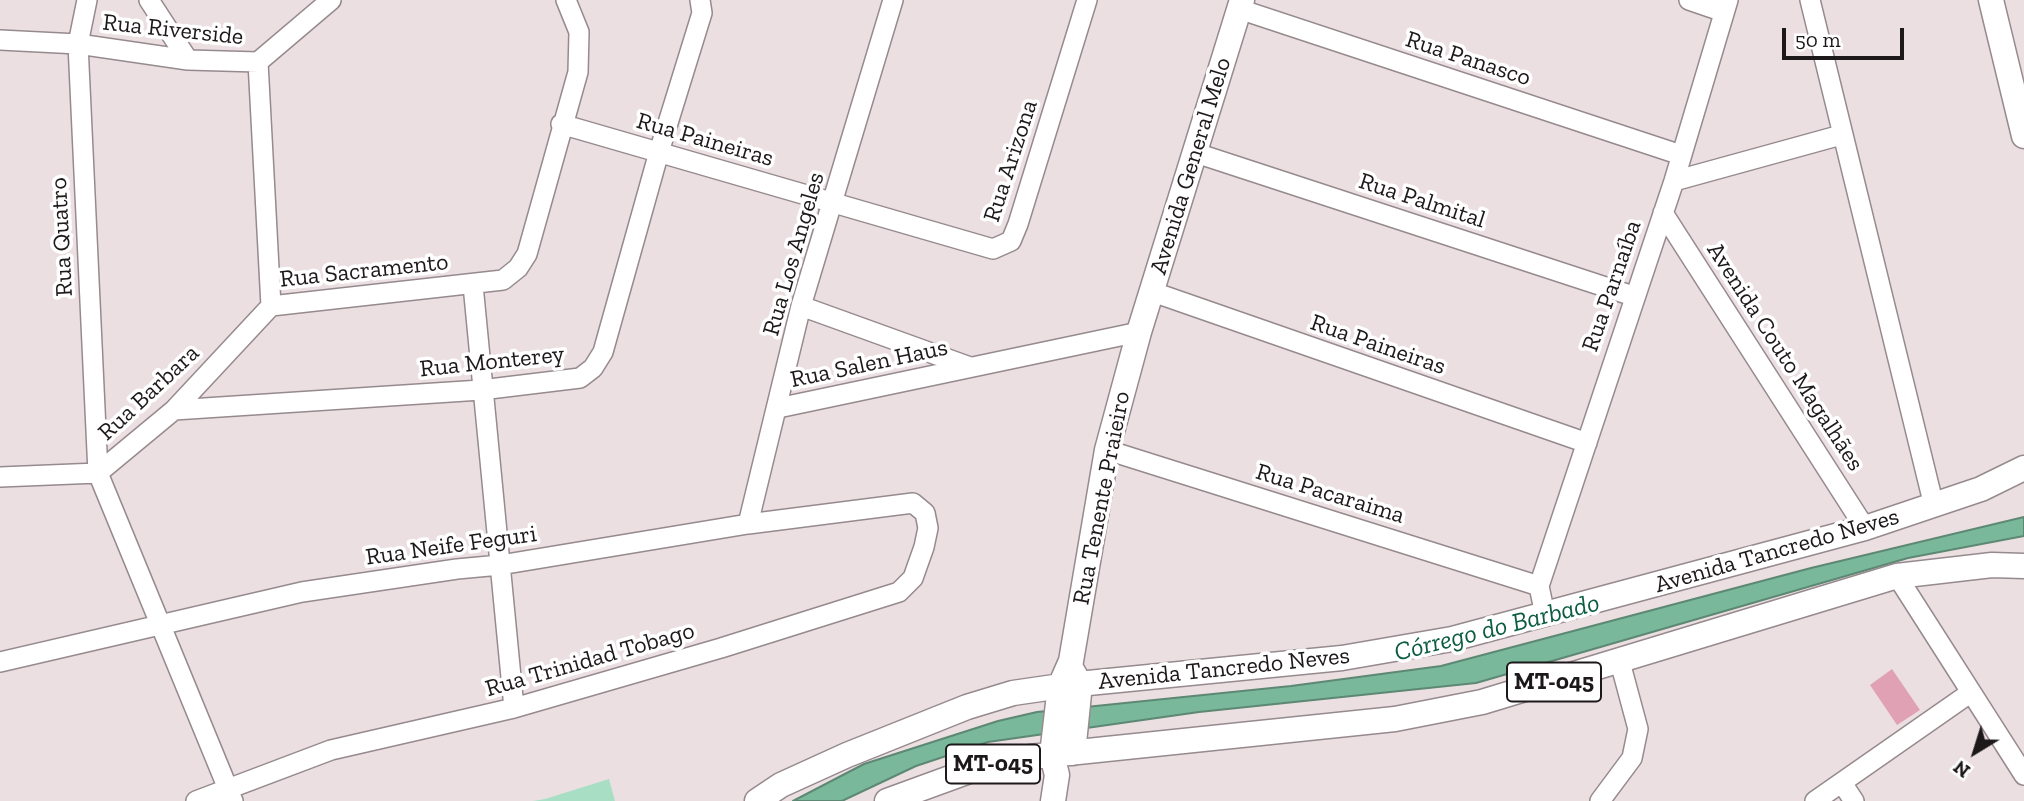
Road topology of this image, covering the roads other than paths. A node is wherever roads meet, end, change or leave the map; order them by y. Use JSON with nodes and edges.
{"nodes":[{"id":1,"x":87,"y":0,"type":"edge"},
{"id":2,"x":149,"y":0,"type":"edge"},
{"id":3,"x":331,"y":0,"type":"edge"},
{"id":4,"x":700,"y":0,"type":"edge"},
{"id":5,"x":893,"y":0,"type":"edge"},
{"id":6,"x":1087,"y":0,"type":"edge"},
{"id":7,"x":1689,"y":0,"type":"edge"},
{"id":8,"x":1811,"y":0,"type":"edge"},
{"id":9,"x":1991,"y":0,"type":"edge"},
{"id":10,"x":2005,"y":0,"type":"edge"},
{"id":11,"x":569,"y":1,"type":"edge"},
{"id":12,"x":1241,"y":4,"type":"edge"},
{"id":13,"x":1726,"y":6,"type":"edge"},
{"id":14,"x":0,"y":40,"type":"edge"},
{"id":15,"x":78,"y":44,"type":"junction"},
{"id":16,"x":188,"y":60,"type":"junction"},
{"id":17,"x":258,"y":62,"type":"junction"},
{"id":18,"x":2024,"y":72,"type":"edge"},
{"id":19,"x":562,"y":124,"type":"junction"},
{"id":20,"x":1841,"y":135,"type":"junction"},
{"id":21,"x":2024,"y":136,"type":"edge"},
{"id":22,"x":659,"y":152,"type":"junction"},
{"id":23,"x":1196,"y":153,"type":"junction"},
{"id":24,"x":1681,"y":155,"type":"junction"},
{"id":25,"x":1674,"y":181,"type":"junction"},
{"id":26,"x":834,"y":203,"type":"junction"},
{"id":27,"x":1663,"y":212,"type":"junction"},
{"id":28,"x":473,"y":285,"type":"junction"},
{"id":29,"x":1153,"y":292,"type":"junction"},
{"id":30,"x":1633,"y":296,"type":"junction"},
{"id":31,"x":271,"y":306,"type":"junction"},
{"id":32,"x":801,"y":306,"type":"junction"},
{"id":33,"x":1139,"y":332,"type":"junction"},
{"id":34,"x":971,"y":368,"type":"junction"},
{"id":35,"x":481,"y":390,"type":"junction"},
{"id":36,"x":778,"y":408,"type":"junction"},
{"id":37,"x":174,"y":410,"type":"junction"},
{"id":38,"x":1587,"y":443,"type":"junction"},
{"id":39,"x":1107,"y":450,"type":"junction"},
{"id":40,"x":2024,"y":468,"type":"edge"},
{"id":41,"x":97,"y":473,"type":"junction"},
{"id":42,"x":0,"y":477,"type":"edge"},
{"id":43,"x":913,"y":503,"type":"joint"},
{"id":44,"x":1934,"y":506,"type":"junction"},
{"id":45,"x":748,"y":524,"type":"junction"},
{"id":46,"x":1865,"y":528,"type":"junction"},
{"id":47,"x":500,"y":565,"type":"junction"},
{"id":48,"x":2024,"y":566,"type":"edge"},
{"id":49,"x":1897,"y":576,"type":"junction"},
{"id":50,"x":1539,"y":586,"type":"junction"},
{"id":51,"x":1545,"y":615,"type":"junction"},
{"id":52,"x":158,"y":625,"type":"junction"},
{"id":53,"x":0,"y":662,"type":"edge"},
{"id":54,"x":1620,"y":663,"type":"junction"},
{"id":55,"x":1069,"y":686,"type":"junction"},
{"id":56,"x":1970,"y":693,"type":"junction"},
{"id":57,"x":514,"y":708,"type":"junction"},
{"id":58,"x":1062,"y":753,"type":"junction"},
{"id":59,"x":2024,"y":775,"type":"edge"},
{"id":60,"x":1842,"y":783,"type":"junction"},
{"id":61,"x":230,"y":794,"type":"edge"},
{"id":62,"x":196,"y":801,"type":"edge"},
{"id":63,"x":757,"y":801,"type":"edge"},
{"id":64,"x":887,"y":801,"type":"edge"},
{"id":65,"x":1053,"y":801,"type":"edge"},
{"id":66,"x":1600,"y":801,"type":"edge"},
{"id":67,"x":1815,"y":801,"type":"edge"},
{"id":68,"x":1854,"y":801,"type":"edge"}],
"edges":[{"from":1,"to":15,"type":"street","name":"Rua Quatro"},
{"from":2,"to":16,"type":"street"},
{"from":3,"to":17,"type":"street"},
{"from":4,"to":22,"type":"street","name":"Rua Monterey"},
{"from":5,"to":26,"type":"street","name":"Rua Los Angeles"},
{"from":6,"to":26,"type":"street","name":"Rua Arizona"},
{"from":7,"to":13,"type":"street"},
{"from":8,"to":20,"type":"street"},
{"from":9,"to":21,"type":"main road"},
{"from":10,"to":18,"type":"main road"},
{"from":11,"to":19,"type":"street","name":"Rua Sacramento"},
{"from":12,"to":23,"type":"main road","name":"Avenida General Melo"},
{"from":12,"to":24,"type":"street","name":"Rua Panasco"},
{"from":13,"to":24,"type":"street","name":"Rua Parnaíba"},
{"from":14,"to":15,"type":"street","name":"Rua Riverside"},
{"from":15,"to":16,"type":"street","name":"Rua Riverside"},
{"from":15,"to":41,"type":"street","name":"Rua Quatro"},
{"from":16,"to":17,"type":"street","name":"Rua Riverside"},
{"from":17,"to":31,"type":"street","name":"Rua Sacramento"},
{"from":19,"to":22,"type":"street","name":"Rua Paineiras"},
{"from":19,"to":28,"type":"street","name":"Rua Sacramento"},
{"from":20,"to":25,"type":"street"},
{"from":20,"to":44,"type":"street"},
{"from":22,"to":26,"type":"street","name":"Rua Paineiras"},
{"from":22,"to":35,"type":"street","name":"Rua Monterey"},
{"from":23,"to":29,"type":"main road","name":"Avenida General Melo"},
{"from":23,"to":30,"type":"street","name":"Rua Palmital"},
{"from":24,"to":25,"type":"street","name":"Rua Parnaíba"},
{"from":25,"to":27,"type":"street","name":"Rua Parnaíba"},
{"from":26,"to":32,"type":"street","name":"Rua Los Angeles"},
{"from":27,"to":30,"type":"street","name":"Rua Parnaíba"},
{"from":27,"to":46,"type":"street","name":"Avenida Couto Magalhães"},
{"from":28,"to":31,"type":"street","name":"Rua Sacramento"},
{"from":28,"to":35,"type":"street"},
{"from":29,"to":33,"type":"main road","name":"Avenida General Melo"},
{"from":29,"to":38,"type":"street","name":"Rua Paineiras"},
{"from":30,"to":38,"type":"street","name":"Rua Parnaíba"},
{"from":31,"to":37,"type":"street","name":"Rua Barbara"},
{"from":32,"to":34,"type":"street","name":"Rua Salen Haus"},
{"from":32,"to":36,"type":"street","name":"Rua Los Angeles"},
{"from":33,"to":34,"type":"street","name":"Rua Salen Haus"},
{"from":33,"to":39,"type":"main road","name":"Rua Tenente Praieiro"},
{"from":34,"to":36,"type":"street","name":"Rua Salen Haus"},
{"from":35,"to":37,"type":"street","name":"Rua Monterey"},
{"from":35,"to":47,"type":"street"},
{"from":36,"to":45,"type":"street","name":"Rua Los Angeles"},
{"from":37,"to":41,"type":"street","name":"Rua Barbara"},
{"from":38,"to":50,"type":"street","name":"Rua Parnaíba"},
{"from":39,"to":50,"type":"street","name":"Rua Pacaraima"},
{"from":39,"to":55,"type":"main road","name":"Rua Tenente Praieiro"},
{"from":40,"to":44,"type":"main road","name":"Avenida Tancredo Neves","number":"MT-045"},
{"from":41,"to":42,"type":"street","name":"Rua Barbara"},
{"from":41,"to":52,"type":"street"},
{"from":43,"to":45,"type":"street","name":"Rua Neife Feguri"},
{"from":43,"to":57,"type":"street","name":"Rua Trinidad Tobago"},
{"from":44,"to":46,"type":"main road","name":"Avenida Tancredo Neves","number":"MT-045"},
{"from":45,"to":47,"type":"street","name":"Rua Neife Feguri"},
{"from":46,"to":51,"type":"main road","name":"Avenida Tancredo Neves","number":"MT-045"},
{"from":47,"to":52,"type":"street","name":"Rua Neife Feguri"},
{"from":47,"to":57,"type":"street"},
{"from":48,"to":49,"type":"main road","number":"MT-045"},
{"from":49,"to":54,"type":"main road","number":"MT-045"},
{"from":49,"to":56,"type":"street"},
{"from":50,"to":51,"type":"street"},
{"from":51,"to":55,"type":"main road","name":"Avenida Tancredo Neves","number":"MT-045"},
{"from":52,"to":53,"type":"street","name":"Rua Neife Feguri"},
{"from":52,"to":61,"type":"street"},
{"from":54,"to":58,"type":"main road","number":"MT-045"},
{"from":54,"to":66,"type":"street"},
{"from":55,"to":58,"type":"main road","name":"Rua Tenente Praieiro"},
{"from":55,"to":63,"type":"main road","name":"Avenida Tancredo Neves","number":"MT-045"},
{"from":56,"to":59,"type":"street"},
{"from":56,"to":60,"type":"street"},
{"from":57,"to":61,"type":"street","name":"Rua Trinidad Tobago"},
{"from":58,"to":64,"type":"main road","number":"MT-045"},
{"from":58,"to":65,"type":"main road"},
{"from":60,"to":67,"type":"street"},
{"from":60,"to":68,"type":"street"},
{"from":61,"to":62,"type":"street","name":"Rua Trinidad Tobago"}]}
